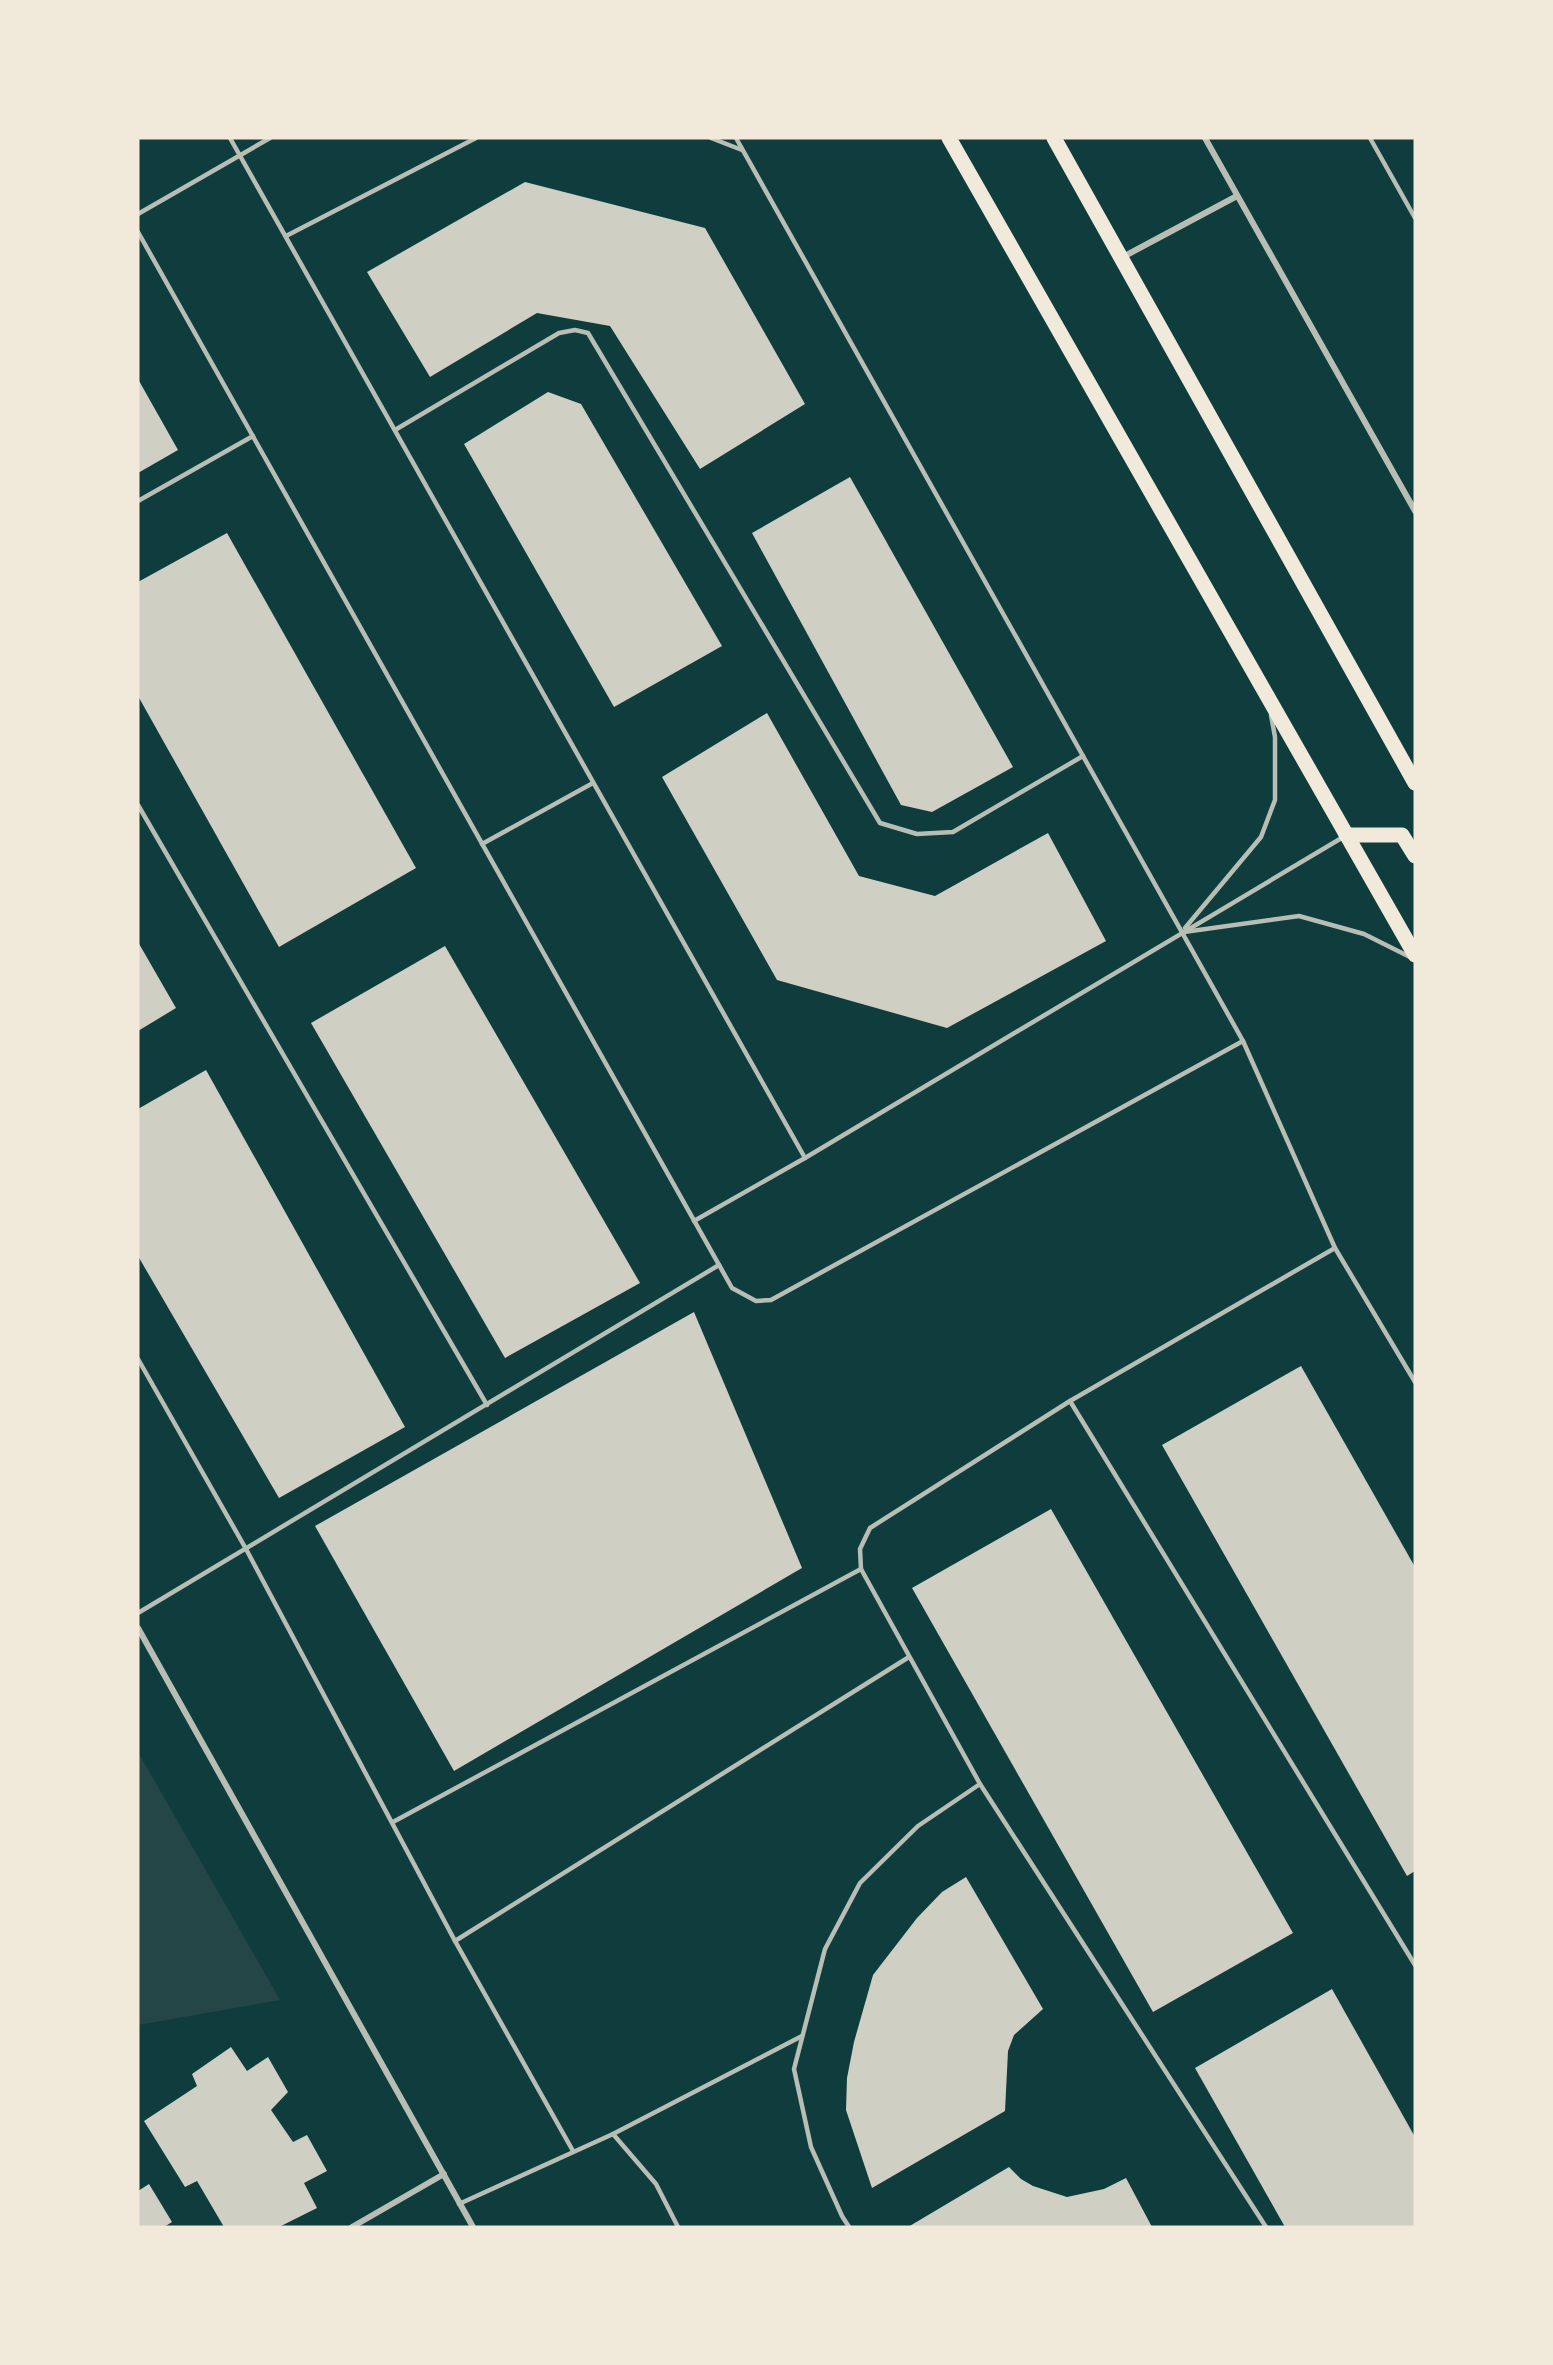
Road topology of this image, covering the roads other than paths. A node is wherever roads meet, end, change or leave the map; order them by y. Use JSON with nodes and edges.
{"nodes":[{"id":1,"x":230,"y":138,"type":"edge"},
{"id":2,"x":270,"y":138,"type":"edge"},
{"id":3,"x":476,"y":138,"type":"edge"},
{"id":4,"x":711,"y":138,"type":"edge"},
{"id":5,"x":736,"y":138,"type":"edge"},
{"id":6,"x":949,"y":138,"type":"edge"},
{"id":7,"x":1054,"y":138,"type":"edge"},
{"id":8,"x":1205,"y":138,"type":"edge"},
{"id":9,"x":1370,"y":138,"type":"edge"},
{"id":10,"x":743,"y":151,"type":"junction"},
{"id":11,"x":240,"y":156,"type":"junction"},
{"id":12,"x":1237,"y":196,"type":"junction"},
{"id":13,"x":138,"y":214,"type":"edge"},
{"id":14,"x":1415,"y":218,"type":"edge"},
{"id":15,"x":138,"y":232,"type":"edge"},
{"id":16,"x":286,"y":236,"type":"junction"},
{"id":17,"x":1121,"y":258,"type":"junction"},
{"id":18,"x":394,"y":430,"type":"junction"},
{"id":19,"x":253,"y":436,"type":"junction"},
{"id":20,"x":138,"y":501,"type":"edge"},
{"id":21,"x":1415,"y":511,"type":"edge"},
{"id":22,"x":1268,"y":698,"type":"junction"},
{"id":23,"x":1083,"y":756,"type":"junction"},
{"id":24,"x":594,"y":783,"type":"junction"},
{"id":25,"x":1415,"y":783,"type":"edge"},
{"id":26,"x":138,"y":804,"type":"edge"},
{"id":27,"x":1346,"y":835,"type":"junction"},
{"id":28,"x":482,"y":844,"type":"junction"},
{"id":29,"x":1415,"y":856,"type":"edge"},
{"id":30,"x":1182,"y":933,"type":"junction"},
{"id":31,"x":1415,"y":957,"type":"edge"},
{"id":32,"x":1243,"y":1041,"type":"junction"},
{"id":33,"x":805,"y":1158,"type":"junction"},
{"id":34,"x":694,"y":1221,"type":"junction"},
{"id":35,"x":1335,"y":1248,"type":"junction"},
{"id":36,"x":719,"y":1265,"type":"junction"},
{"id":37,"x":138,"y":1359,"type":"edge"},
{"id":38,"x":1415,"y":1382,"type":"edge"},
{"id":39,"x":1070,"y":1401,"type":"junction"},
{"id":40,"x":487,"y":1405,"type":"junction"},
{"id":41,"x":246,"y":1548,"type":"junction"},
{"id":42,"x":861,"y":1569,"type":"junction"},
{"id":43,"x":138,"y":1613,"type":"edge"},
{"id":44,"x":138,"y":1628,"type":"edge"},
{"id":45,"x":909,"y":1657,"type":"junction"},
{"id":46,"x":980,"y":1784,"type":"junction"},
{"id":47,"x":393,"y":1822,"type":"junction"},
{"id":48,"x":455,"y":1941,"type":"junction"},
{"id":49,"x":1415,"y":1965,"type":"edge"},
{"id":50,"x":802,"y":2036,"type":"junction"},
{"id":51,"x":613,"y":2134,"type":"junction"},
{"id":52,"x":573,"y":2151,"type":"junction"},
{"id":53,"x":444,"y":2174,"type":"junction"},
{"id":54,"x":459,"y":2204,"type":"junction"},
{"id":55,"x":352,"y":2227,"type":"edge"},
{"id":56,"x":473,"y":2227,"type":"edge"},
{"id":57,"x":678,"y":2227,"type":"edge"},
{"id":58,"x":849,"y":2227,"type":"edge"},
{"id":59,"x":1266,"y":2227,"type":"edge"}],
"edges":[{"from":1,"to":11,"type":"lane"},
{"from":2,"to":11,"type":"lane"},
{"from":3,"to":16,"type":"lane"},
{"from":4,"to":10,"type":"lane"},
{"from":5,"to":10,"type":"lane"},
{"from":6,"to":22,"type":"main road"},
{"from":7,"to":17,"type":"main road"},
{"from":8,"to":12,"type":"street"},
{"from":9,"to":14,"type":"lane"},
{"from":10,"to":23,"type":"lane"},
{"from":11,"to":13,"type":"lane"},
{"from":11,"to":16,"type":"lane"},
{"from":12,"to":17,"type":"street"},
{"from":12,"to":21,"type":"street"},
{"from":15,"to":19,"type":"lane"},
{"from":16,"to":18,"type":"lane"},
{"from":17,"to":25,"type":"main road"},
{"from":18,"to":23,"type":"lane"},
{"from":18,"to":24,"type":"lane"},
{"from":19,"to":20,"type":"lane"},
{"from":19,"to":28,"type":"lane"},
{"from":22,"to":27,"type":"main road"},
{"from":22,"to":30,"type":"lane"},
{"from":23,"to":30,"type":"lane"},
{"from":24,"to":28,"type":"lane"},
{"from":24,"to":33,"type":"lane"},
{"from":26,"to":40,"type":"lane"},
{"from":27,"to":29,"type":"main road"},
{"from":27,"to":30,"type":"lane"},
{"from":27,"to":31,"type":"main road"},
{"from":28,"to":34,"type":"lane"},
{"from":30,"to":31,"type":"lane"},
{"from":30,"to":32,"type":"lane"},
{"from":30,"to":33,"type":"lane"},
{"from":32,"to":35,"type":"lane"},
{"from":32,"to":36,"type":"lane"},
{"from":33,"to":34,"type":"lane"},
{"from":34,"to":36,"type":"lane"},
{"from":35,"to":38,"type":"lane"},
{"from":35,"to":39,"type":"lane"},
{"from":36,"to":40,"type":"lane"},
{"from":37,"to":41,"type":"lane"},
{"from":39,"to":42,"type":"lane"},
{"from":39,"to":49,"type":"lane"},
{"from":40,"to":41,"type":"lane"},
{"from":41,"to":43,"type":"lane"},
{"from":41,"to":47,"type":"lane"},
{"from":42,"to":45,"type":"lane"},
{"from":42,"to":47,"type":"lane"},
{"from":44,"to":53,"type":"street"},
{"from":45,"to":46,"type":"lane"},
{"from":45,"to":48,"type":"lane"},
{"from":46,"to":50,"type":"lane"},
{"from":46,"to":59,"type":"lane"},
{"from":47,"to":48,"type":"lane"},
{"from":48,"to":52,"type":"lane"},
{"from":50,"to":51,"type":"lane"},
{"from":50,"to":58,"type":"lane"},
{"from":51,"to":52,"type":"lane"},
{"from":51,"to":57,"type":"lane"},
{"from":52,"to":54,"type":"lane"},
{"from":53,"to":54,"type":"street"},
{"from":53,"to":55,"type":"street"},
{"from":54,"to":56,"type":"street"}]}
